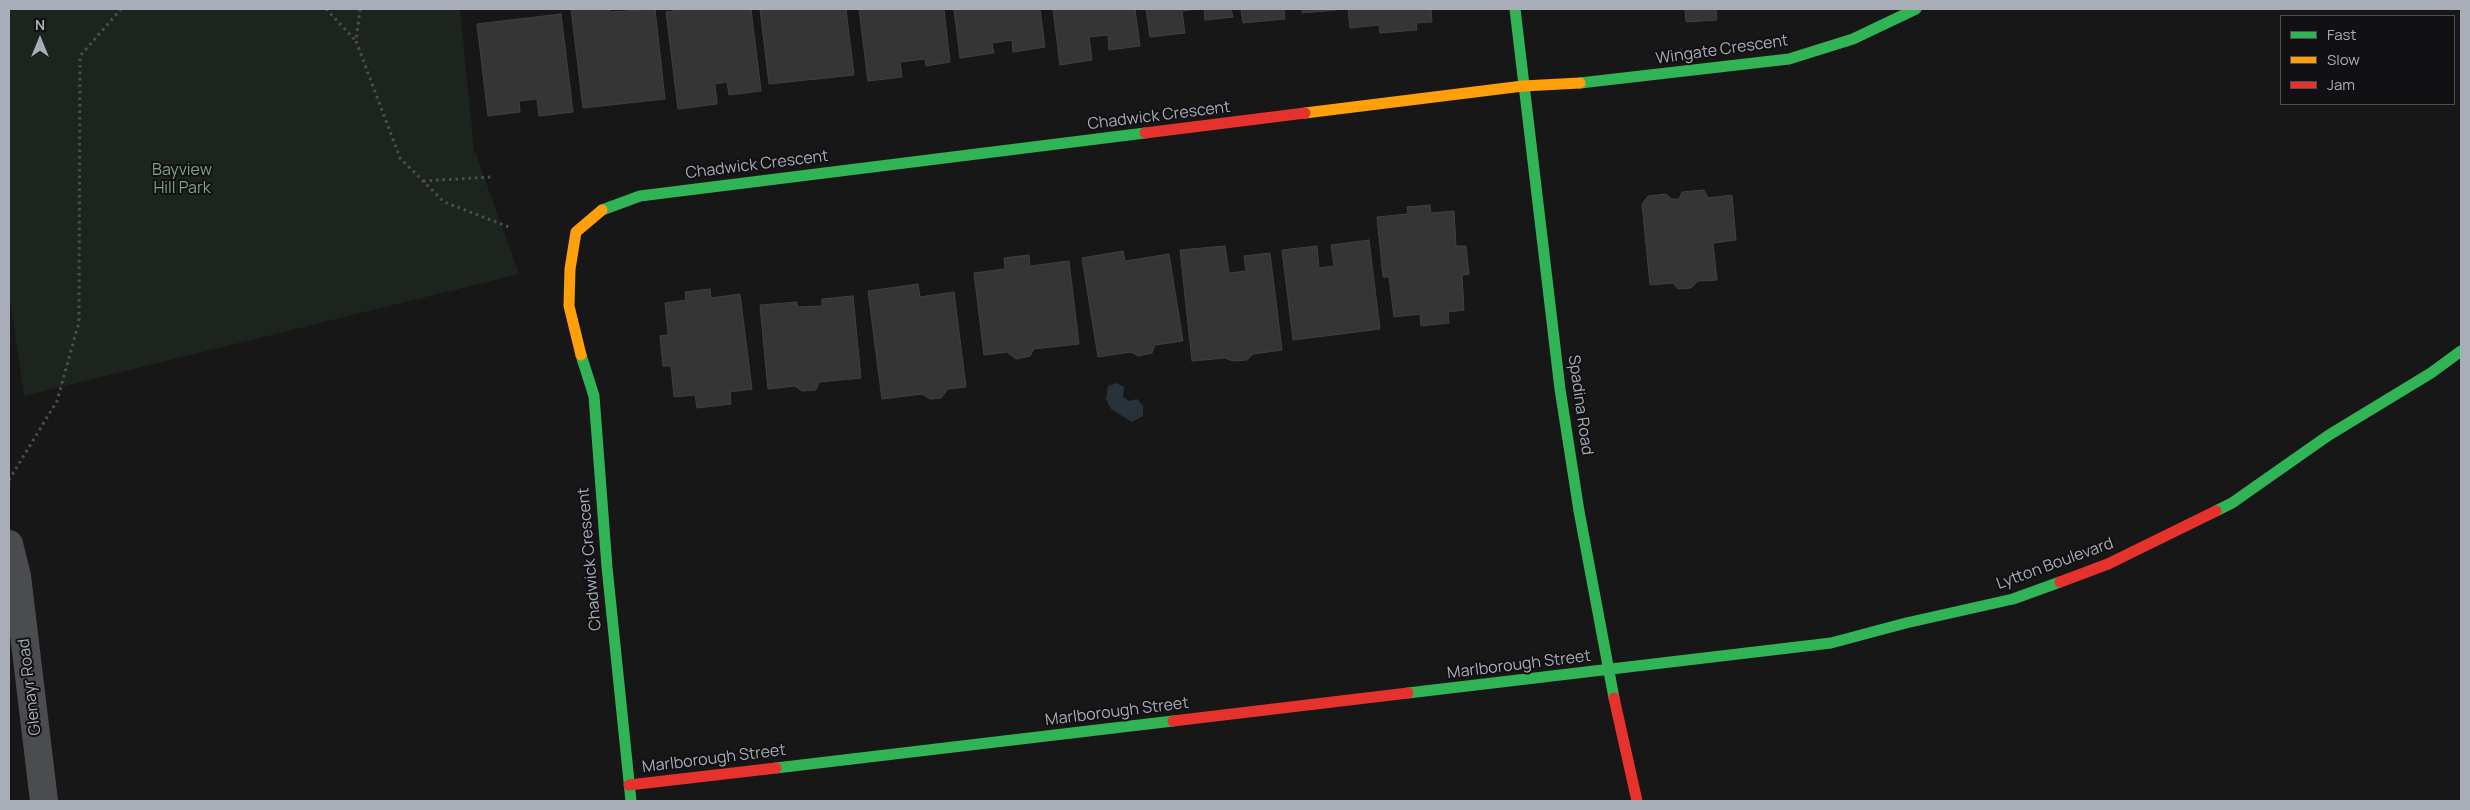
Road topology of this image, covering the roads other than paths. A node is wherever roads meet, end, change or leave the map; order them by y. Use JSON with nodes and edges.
{"nodes":[{"id":1,"x":1514,"y":9,"type":"edge"},
{"id":2,"x":1916,"y":9,"type":"edge"},
{"id":3,"x":1523,"y":86,"type":"junction"},
{"id":4,"x":2461,"y":350,"type":"edge"},
{"id":5,"x":9,"y":544,"type":"edge"},
{"id":6,"x":1608,"y":671,"type":"junction"},
{"id":7,"x":629,"y":785,"type":"junction"},
{"id":8,"x":44,"y":801,"type":"edge"},
{"id":9,"x":631,"y":801,"type":"edge"},
{"id":10,"x":1637,"y":801,"type":"edge"}],
"edges":[{"from":1,"to":3,"type":"street","name":"Spadina Road"},
{"from":2,"to":3,"type":"street","name":"Wingate Crescent"},
{"from":3,"to":6,"type":"street","name":"Spadina Road"},
{"from":3,"to":7,"type":"street","name":"Chadwick Crescent"},
{"from":4,"to":6,"type":"street","name":"Lytton Boulevard"},
{"from":5,"to":8,"type":"street","name":"Glenayr Road"},
{"from":6,"to":7,"type":"street","name":"Marlborough Street"},
{"from":6,"to":10,"type":"street","name":"Spadina Road"},
{"from":7,"to":9,"type":"street","name":"Chadwick Crescent"}]}
